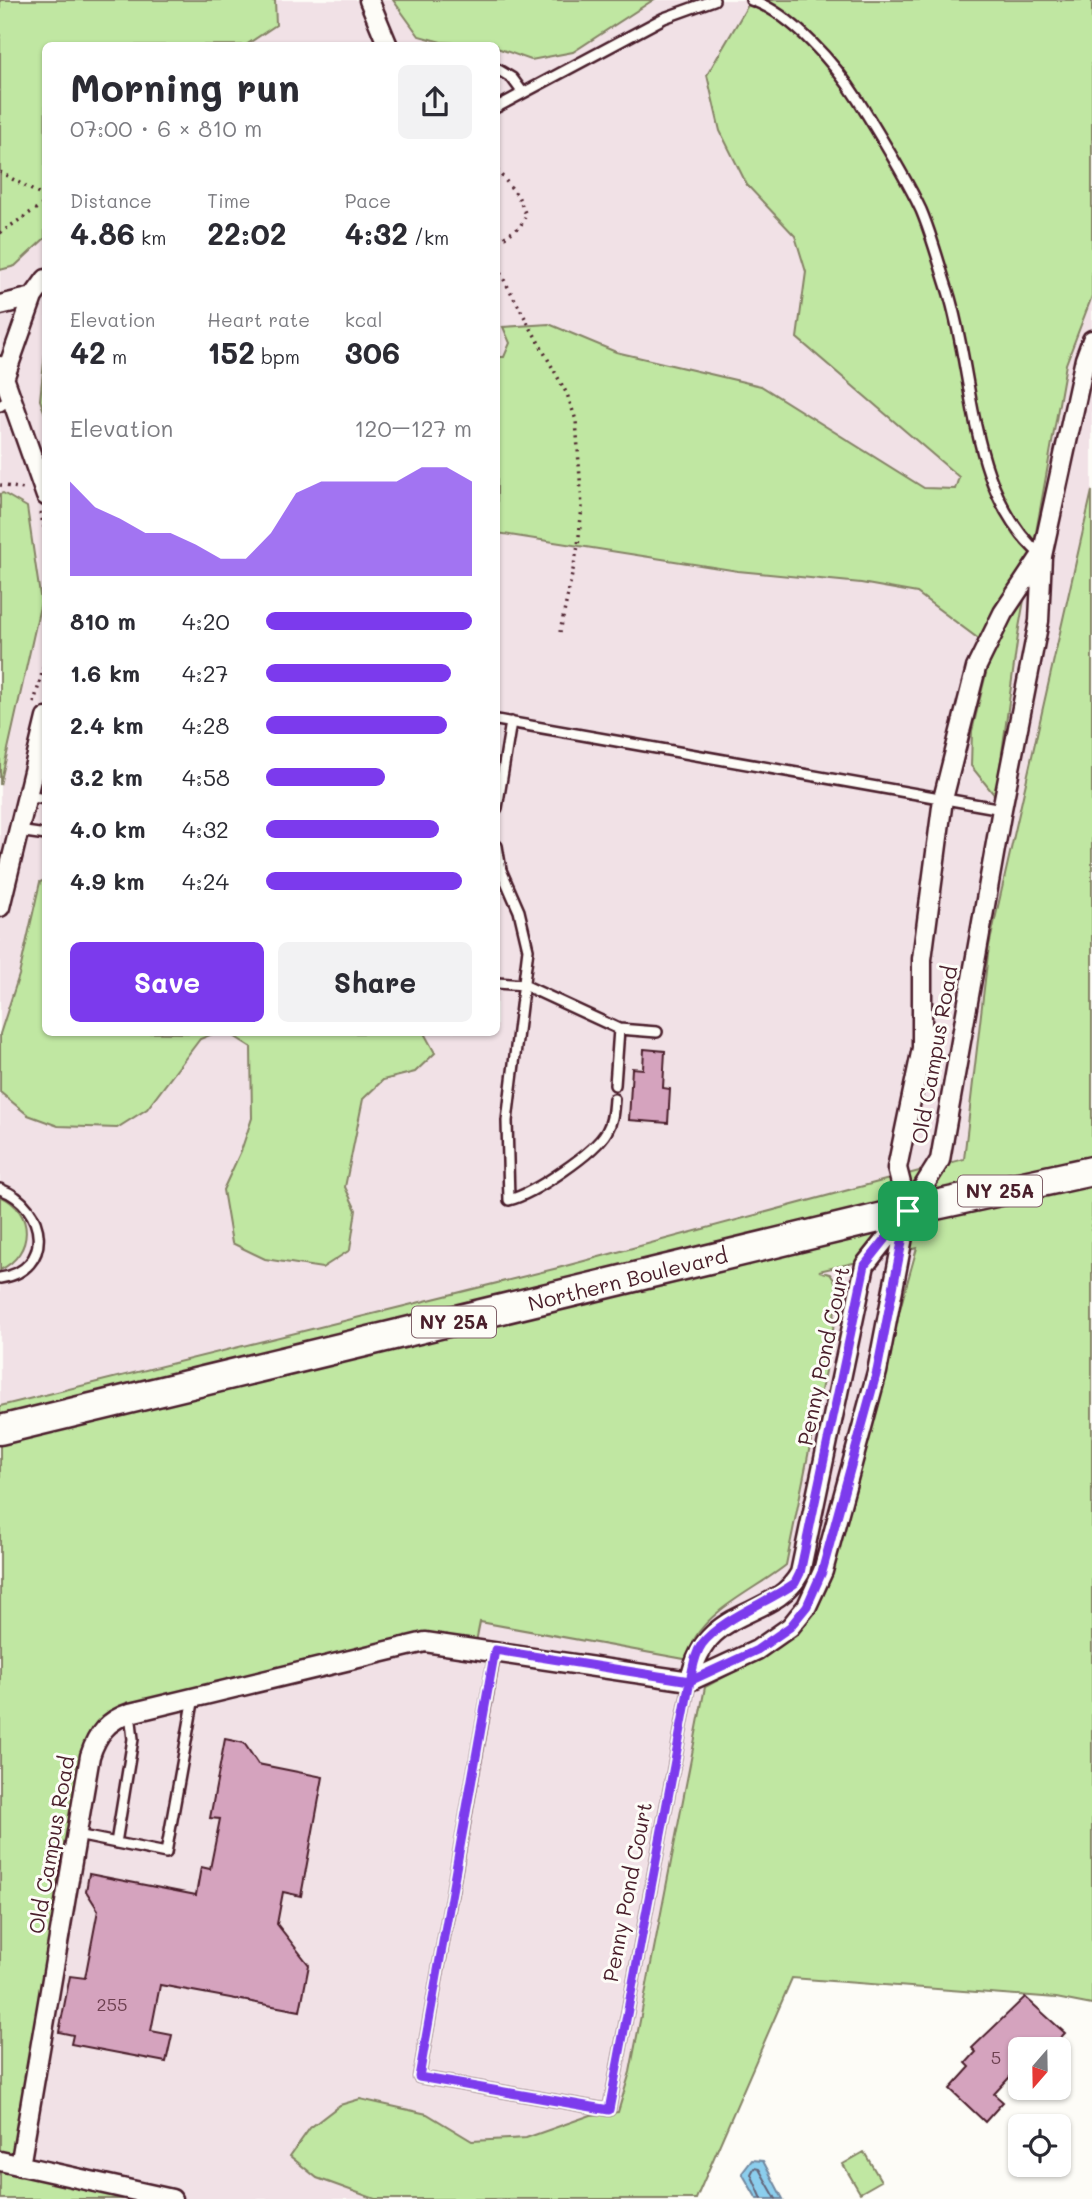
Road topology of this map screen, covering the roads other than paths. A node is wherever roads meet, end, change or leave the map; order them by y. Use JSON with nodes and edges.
{"nodes":[{"id":1,"x":369,"y":0,"type":"edge"},
{"id":2,"x":715,"y":0,"type":"edge"},
{"id":3,"x":751,"y":0,"type":"edge"},
{"id":4,"x":386,"y":42,"type":"edge"},
{"id":5,"x":500,"y":71,"type":"edge"},
{"id":6,"x":523,"y":93,"type":"junction"},
{"id":7,"x":500,"y":105,"type":"edge"},
{"id":8,"x":42,"y":285,"type":"edge"},
{"id":9,"x":33,"y":297,"type":"junction"},
{"id":10,"x":0,"y":305,"type":"edge"},
{"id":11,"x":1092,"y":340,"type":"edge"},
{"id":12,"x":2,"y":371,"type":"edge"},
{"id":13,"x":6,"y":402,"type":"edge"},
{"id":14,"x":42,"y":487,"type":"edge"},
{"id":15,"x":1042,"y":555,"type":"junction"},
{"id":16,"x":500,"y":720,"type":"edge"},
{"id":17,"x":511,"y":722,"type":"junction"},
{"id":18,"x":42,"y":734,"type":"edge"},
{"id":19,"x":500,"y":790,"type":"edge"},
{"id":20,"x":26,"y":796,"type":"junction"},
{"id":21,"x":42,"y":798,"type":"edge"},
{"id":22,"x":943,"y":799,"type":"junction"},
{"id":23,"x":1002,"y":810,"type":"junction"},
{"id":24,"x":18,"y":831,"type":"junction"},
{"id":25,"x":42,"y":834,"type":"edge"},
{"id":26,"x":500,"y":870,"type":"edge"},
{"id":27,"x":0,"y":907,"type":"edge"},
{"id":28,"x":500,"y":982,"type":"edge"},
{"id":29,"x":524,"y":985,"type":"junction"},
{"id":30,"x":619,"y":1029,"type":"junction"},
{"id":31,"x":657,"y":1032,"type":"dead end"},
{"id":32,"x":615,"y":1085,"type":"dead end"},
{"id":33,"x":614,"y":1099,"type":"dead end"},
{"id":34,"x":1092,"y":1171,"type":"edge"},
{"id":35,"x":0,"y":1189,"type":"edge"},
{"id":36,"x":908,"y":1211,"type":"junction"},
{"id":37,"x":0,"y":1278,"type":"edge"},
{"id":38,"x":0,"y":1430,"type":"edge"},
{"id":39,"x":495,"y":1650,"type":"junction"},
{"id":40,"x":690,"y":1681,"type":"junction"},
{"id":41,"x":194,"y":1697,"type":"junction"},
{"id":42,"x":130,"y":1713,"type":"junction"},
{"id":43,"x":77,"y":1835,"type":"junction"},
{"id":44,"x":116,"y":1843,"type":"junction"},
{"id":45,"x":0,"y":2161,"type":"edge"},
{"id":46,"x":20,"y":2166,"type":"junction"},
{"id":47,"x":172,"y":2199,"type":"edge"}],
"edges":[{"from":1,"to":4,"type":"street"},
{"from":2,"to":6,"type":"lane"},
{"from":3,"to":15,"type":"lane"},
{"from":5,"to":6,"type":"lane"},
{"from":6,"to":7,"type":"lane"},
{"from":8,"to":9,"type":"street"},
{"from":9,"to":10,"type":"street"},
{"from":9,"to":12,"type":"street"},
{"from":11,"to":15,"type":"street","name":"Old Campus Road"},
{"from":12,"to":13,"type":"street"},
{"from":13,"to":14,"type":"street"},
{"from":15,"to":22,"type":"street","name":"Old Campus Road"},
{"from":15,"to":23,"type":"street","name":"Old Campus Road"},
{"from":16,"to":17,"type":"lane"},
{"from":17,"to":19,"type":"lane"},
{"from":17,"to":22,"type":"lane"},
{"from":18,"to":20,"type":"street"},
{"from":20,"to":21,"type":"lane"},
{"from":20,"to":24,"type":"street"},
{"from":22,"to":23,"type":"lane"},
{"from":22,"to":36,"type":"street","name":"Old Campus Road"},
{"from":23,"to":36,"type":"street","name":"Old Campus Road"},
{"from":24,"to":25,"type":"lane"},
{"from":24,"to":27,"type":"street"},
{"from":26,"to":29,"type":"lane"},
{"from":28,"to":29,"type":"lane"},
{"from":29,"to":30,"type":"lane"},
{"from":29,"to":33,"type":"lane"},
{"from":30,"to":31,"type":"lane"},
{"from":30,"to":32,"type":"lane"},
{"from":34,"to":36,"type":"main road","name":"Northern Boulevard","number":"NY 25A"},
{"from":35,"to":37,"type":"lane"},
{"from":36,"to":38,"type":"main road","name":"Northern Boulevard","number":"NY 25A"},
{"from":36,"to":40,"type":"street","name":"Penny Pond Court"},
{"from":36,"to":40,"type":"street"},
{"from":39,"to":40,"type":"street","name":"Old Campus Road"},
{"from":39,"to":40,"type":"lane","name":"Penny Pond Court"},
{"from":39,"to":41,"type":"street","name":"Old Campus Road"},
{"from":41,"to":42,"type":"street","name":"Old Campus Road"},
{"from":41,"to":44,"type":"lane"},
{"from":42,"to":43,"type":"street","name":"Old Campus Road"},
{"from":42,"to":44,"type":"lane"},
{"from":43,"to":44,"type":"lane"},
{"from":43,"to":46,"type":"street","name":"Old Campus Road"},
{"from":45,"to":46,"type":"street"},
{"from":46,"to":47,"type":"street"}]}
